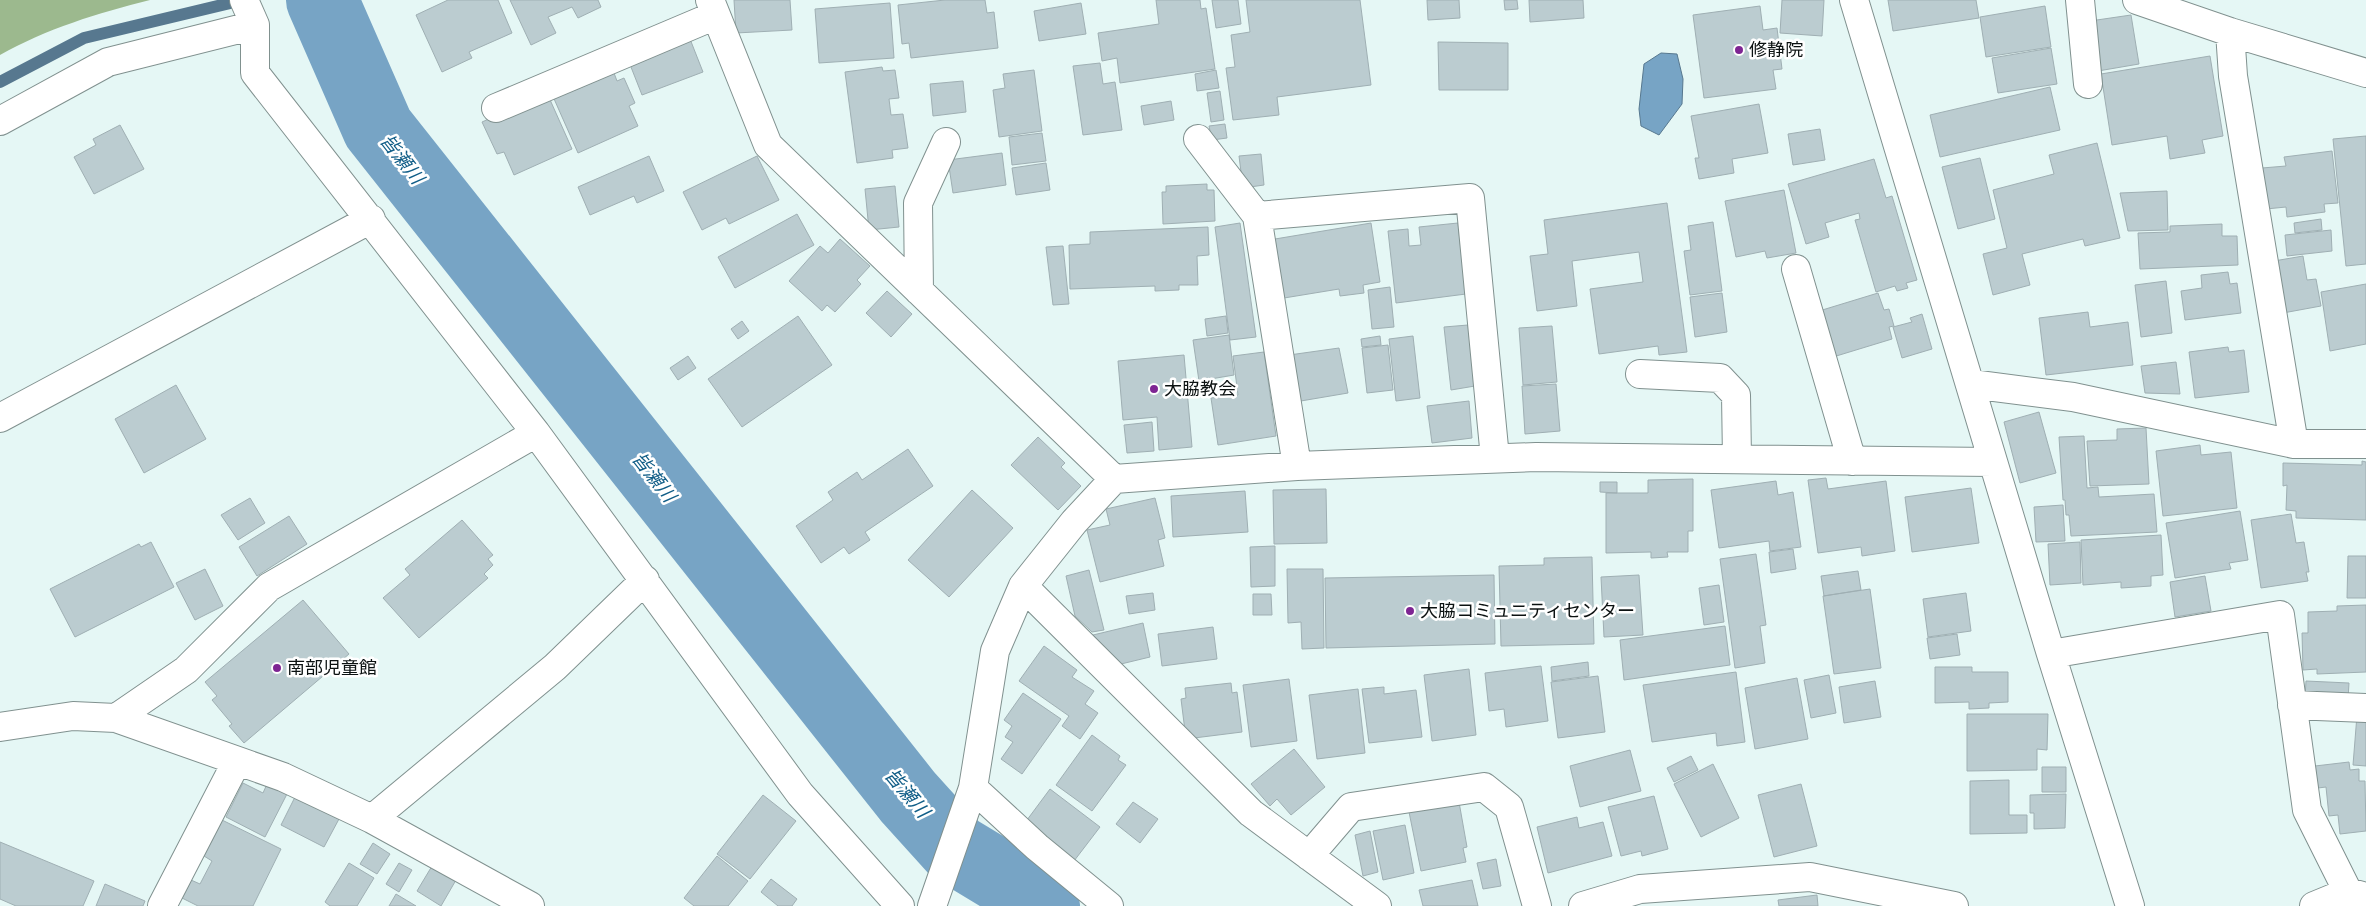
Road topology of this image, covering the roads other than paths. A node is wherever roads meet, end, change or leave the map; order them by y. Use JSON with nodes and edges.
{"nodes":[{"id":1,"x":244,"y":0,"type":"edge"},
{"id":2,"x":1854,"y":0,"type":"edge"},
{"id":3,"x":2080,"y":0,"type":"edge"},
{"id":4,"x":2137,"y":0,"type":"edge"},
{"id":5,"x":713,"y":8,"type":"edge"},
{"id":6,"x":255,"y":25,"type":"junction"},
{"id":7,"x":2230,"y":32,"type":"junction"},
{"id":8,"x":2366,"y":73,"type":"edge"},
{"id":9,"x":2088,"y":84,"type":"dead end"},
{"id":10,"x":496,"y":108,"type":"dead end"},
{"id":11,"x":0,"y":121,"type":"edge"},
{"id":12,"x":1198,"y":139,"type":"dead end"},
{"id":13,"x":946,"y":142,"type":"dead end"},
{"id":14,"x":1257,"y":216,"type":"junction"},
{"id":15,"x":371,"y":219,"type":"junction"},
{"id":16,"x":1796,"y":269,"type":"dead end"},
{"id":17,"x":919,"y":292,"type":"junction"},
{"id":18,"x":1640,"y":374,"type":"dead end"},
{"id":19,"x":1970,"y":384,"type":"junction"},
{"id":20,"x":0,"y":418,"type":"edge"},
{"id":21,"x":536,"y":433,"type":"junction"},
{"id":22,"x":2294,"y":444,"type":"junction"},
{"id":23,"x":2366,"y":444,"type":"edge"},
{"id":24,"x":1495,"y":458,"type":"junction"},
{"id":25,"x":1737,"y":459,"type":"junction"},
{"id":26,"x":1852,"y":461,"type":"junction"},
{"id":27,"x":1993,"y":462,"type":"junction"},
{"id":28,"x":1297,"y":466,"type":"junction"},
{"id":29,"x":1114,"y":479,"type":"junction"},
{"id":30,"x":645,"y":580,"type":"junction"},
{"id":31,"x":1023,"y":586,"type":"junction"},
{"id":32,"x":2051,"y":654,"type":"junction"},
{"id":33,"x":2292,"y":705,"type":"junction"},
{"id":34,"x":2366,"y":708,"type":"edge"},
{"id":35,"x":116,"y":718,"type":"junction"},
{"id":36,"x":0,"y":727,"type":"edge"},
{"id":37,"x":237,"y":761,"type":"junction"},
{"id":38,"x":972,"y":788,"type":"junction"},
{"id":39,"x":372,"y":819,"type":"junction"},
{"id":40,"x":1309,"y":856,"type":"junction"},
{"id":41,"x":2357,"y":894,"type":"edge"},
{"id":42,"x":162,"y":906,"type":"edge"},
{"id":43,"x":530,"y":906,"type":"edge"},
{"id":44,"x":900,"y":906,"type":"edge"},
{"id":45,"x":932,"y":906,"type":"edge"},
{"id":46,"x":1109,"y":906,"type":"edge"},
{"id":47,"x":1377,"y":906,"type":"edge"},
{"id":48,"x":1538,"y":906,"type":"edge"},
{"id":49,"x":1583,"y":906,"type":"edge"},
{"id":50,"x":1954,"y":906,"type":"edge"},
{"id":51,"x":2130,"y":906,"type":"edge"},
{"id":52,"x":2314,"y":906,"type":"edge"}],
"edges":[{"from":1,"to":6,"type":"street"},
{"from":2,"to":19,"type":"street"},
{"from":3,"to":9,"type":"street"},
{"from":4,"to":7,"type":"street"},
{"from":5,"to":10,"type":"street"},
{"from":5,"to":17,"type":"street"},
{"from":6,"to":11,"type":"street"},
{"from":6,"to":15,"type":"street"},
{"from":7,"to":8,"type":"street"},
{"from":7,"to":22,"type":"street"},
{"from":12,"to":14,"type":"street"},
{"from":13,"to":17,"type":"street"},
{"from":14,"to":24,"type":"street"},
{"from":14,"to":28,"type":"street"},
{"from":15,"to":20,"type":"street"},
{"from":15,"to":21,"type":"street"},
{"from":16,"to":26,"type":"street"},
{"from":17,"to":29,"type":"street"},
{"from":18,"to":25,"type":"street"},
{"from":19,"to":22,"type":"street"},
{"from":19,"to":27,"type":"street"},
{"from":21,"to":30,"type":"street"},
{"from":21,"to":35,"type":"street"},
{"from":22,"to":23,"type":"street"},
{"from":24,"to":25,"type":"street"},
{"from":24,"to":28,"type":"street"},
{"from":25,"to":26,"type":"street"},
{"from":26,"to":27,"type":"street"},
{"from":27,"to":32,"type":"street"},
{"from":28,"to":29,"type":"street"},
{"from":29,"to":31,"type":"street"},
{"from":30,"to":39,"type":"street"},
{"from":30,"to":44,"type":"street"},
{"from":31,"to":38,"type":"street"},
{"from":31,"to":40,"type":"street"},
{"from":32,"to":33,"type":"street"},
{"from":32,"to":51,"type":"street"},
{"from":33,"to":34,"type":"street"},
{"from":33,"to":41,"type":"street"},
{"from":35,"to":36,"type":"street"},
{"from":35,"to":37,"type":"street"},
{"from":37,"to":39,"type":"street"},
{"from":37,"to":42,"type":"street"},
{"from":38,"to":45,"type":"street"},
{"from":38,"to":46,"type":"street"},
{"from":39,"to":43,"type":"street"},
{"from":40,"to":47,"type":"street"},
{"from":40,"to":48,"type":"street"},
{"from":41,"to":52,"type":"street"},
{"from":49,"to":50,"type":"street"}]}
